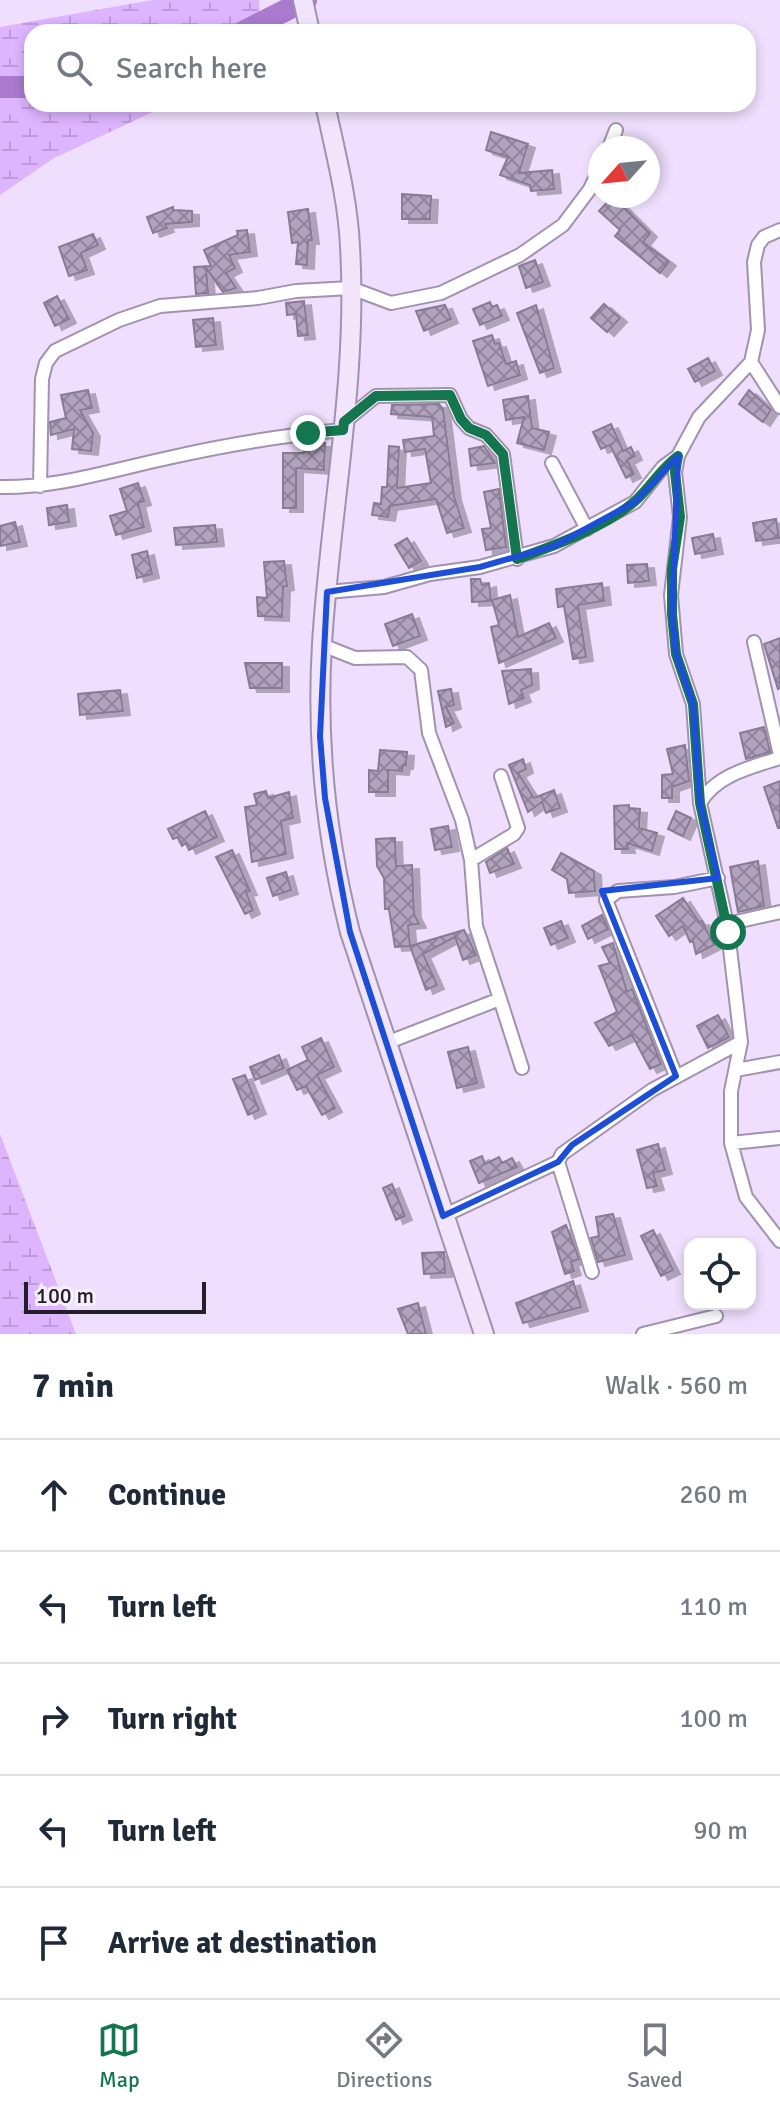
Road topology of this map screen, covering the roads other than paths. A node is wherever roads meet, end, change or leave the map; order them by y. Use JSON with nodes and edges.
{"nodes":[{"id":1,"x":303,"y":0,"type":"edge"},
{"id":2,"x":308,"y":24,"type":"edge"},
{"id":3,"x":327,"y":112,"type":"edge"},
{"id":4,"x":616,"y":130,"type":"dead end"},
{"id":5,"x":614,"y":136,"type":"edge"},
{"id":6,"x":588,"y":192,"type":"edge"},
{"id":7,"x":780,"y":230,"type":"edge"},
{"id":8,"x":351,"y":288,"type":"junction"},
{"id":9,"x":751,"y":362,"type":"junction"},
{"id":10,"x":780,"y":407,"type":"edge"},
{"id":11,"x":344,"y":426,"type":"junction"},
{"id":12,"x":678,"y":456,"type":"junction"},
{"id":13,"x":552,"y":463,"type":"dead end"},
{"id":14,"x":40,"y":486,"type":"junction"},
{"id":15,"x":0,"y":487,"type":"edge"},
{"id":16,"x":587,"y":529,"type":"junction"},
{"id":17,"x":517,"y":559,"type":"junction"},
{"id":18,"x":327,"y":592,"type":"junction"},
{"id":19,"x":754,"y":642,"type":"dead end"},
{"id":20,"x":322,"y":645,"type":"junction"},
{"id":21,"x":780,"y":756,"type":"edge"},
{"id":22,"x":501,"y":776,"type":"dead end"},
{"id":23,"x":700,"y":803,"type":"junction"},
{"id":24,"x":471,"y":860,"type":"junction"},
{"id":25,"x":718,"y":878,"type":"junction"},
{"id":26,"x":780,"y":912,"type":"edge"},
{"id":27,"x":727,"y":924,"type":"junction"},
{"id":28,"x":500,"y":999,"type":"junction"},
{"id":29,"x":741,"y":1042,"type":"junction"},
{"id":30,"x":386,"y":1043,"type":"junction"},
{"id":31,"x":780,"y":1062,"type":"edge"},
{"id":32,"x":522,"y":1068,"type":"dead end"},
{"id":33,"x":736,"y":1070,"type":"junction"},
{"id":34,"x":676,"y":1076,"type":"junction"},
{"id":35,"x":780,"y":1138,"type":"edge"},
{"id":36,"x":731,"y":1143,"type":"junction"},
{"id":37,"x":558,"y":1162,"type":"junction"},
{"id":38,"x":443,"y":1216,"type":"junction"},
{"id":39,"x":780,"y":1241,"type":"edge"},
{"id":40,"x":592,"y":1272,"type":"dead end"},
{"id":41,"x":716,"y":1316,"type":"dead end"},
{"id":42,"x":484,"y":1334,"type":"edge"},
{"id":43,"x":643,"y":1334,"type":"edge"}],
"edges":[{"from":1,"to":2,"type":"main road"},
{"from":3,"to":8,"type":"main road"},
{"from":4,"to":5,"type":"street"},
{"from":6,"to":8,"type":"street"},
{"from":7,"to":9,"type":"street"},
{"from":8,"to":11,"type":"main road"},
{"from":8,"to":14,"type":"street"},
{"from":9,"to":10,"type":"street"},
{"from":9,"to":12,"type":"street"},
{"from":11,"to":14,"type":"street"},
{"from":11,"to":17,"type":"street"},
{"from":11,"to":18,"type":"main road"},
{"from":12,"to":16,"type":"street"},
{"from":12,"to":23,"type":"street"},
{"from":13,"to":16,"type":"street"},
{"from":14,"to":15,"type":"street"},
{"from":16,"to":17,"type":"street"},
{"from":17,"to":18,"type":"street"},
{"from":18,"to":20,"type":"main road"},
{"from":19,"to":21,"type":"street"},
{"from":20,"to":24,"type":"street"},
{"from":20,"to":30,"type":"main road"},
{"from":21,"to":23,"type":"street"},
{"from":22,"to":24,"type":"street"},
{"from":23,"to":25,"type":"street"},
{"from":24,"to":28,"type":"street"},
{"from":25,"to":27,"type":"street"},
{"from":25,"to":34,"type":"street"},
{"from":26,"to":27,"type":"street"},
{"from":27,"to":29,"type":"street"},
{"from":28,"to":30,"type":"street"},
{"from":28,"to":32,"type":"street"},
{"from":29,"to":33,"type":"street"},
{"from":29,"to":34,"type":"street"},
{"from":30,"to":38,"type":"main road"},
{"from":31,"to":33,"type":"street"},
{"from":33,"to":36,"type":"street"},
{"from":34,"to":37,"type":"street"},
{"from":35,"to":36,"type":"street"},
{"from":36,"to":39,"type":"street"},
{"from":37,"to":38,"type":"street"},
{"from":37,"to":40,"type":"street"},
{"from":38,"to":42,"type":"main road"},
{"from":41,"to":43,"type":"street"}]}
